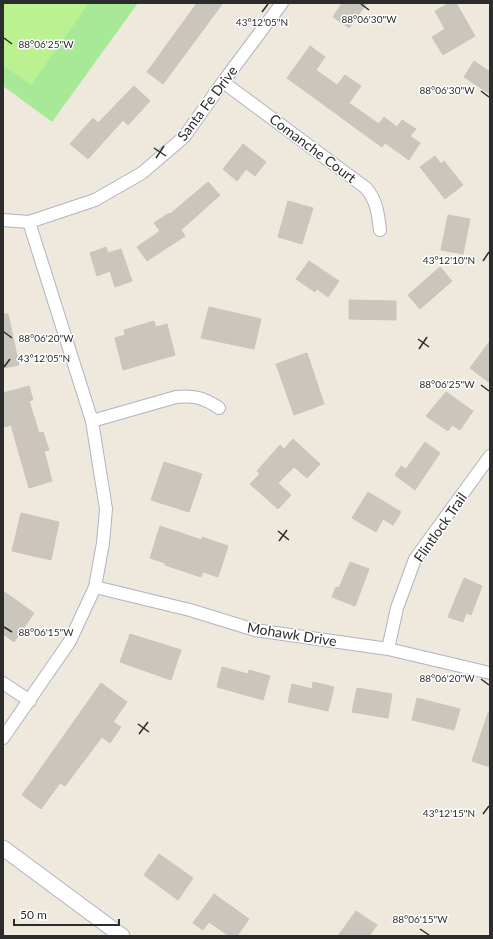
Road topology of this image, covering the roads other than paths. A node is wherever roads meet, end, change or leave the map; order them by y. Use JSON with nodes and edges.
{"nodes":[{"id":1,"x":282,"y":3,"type":"edge"},
{"id":2,"x":223,"y":82,"type":"junction"},
{"id":3,"x":3,"y":220,"type":"edge"},
{"id":4,"x":29,"y":222,"type":"junction"},
{"id":5,"x":380,"y":230,"type":"dead end"},
{"id":6,"x":219,"y":408,"type":"dead end"},
{"id":7,"x":92,"y":421,"type":"junction"},
{"id":8,"x":490,"y":456,"type":"edge"},
{"id":9,"x":95,"y":587,"type":"junction"},
{"id":10,"x":388,"y":649,"type":"junction"},
{"id":11,"x":490,"y":673,"type":"edge"},
{"id":12,"x":3,"y":683,"type":"edge"},
{"id":13,"x":30,"y":701,"type":"junction"},
{"id":14,"x":3,"y":738,"type":"edge"},
{"id":15,"x":3,"y":848,"type":"edge"},
{"id":16,"x":122,"y":936,"type":"edge"}],
"edges":[{"from":1,"to":2,"type":"street","name":"Santa Fe Drive"},
{"from":2,"to":4,"type":"street","name":"Santa Fe Drive"},
{"from":2,"to":5,"type":"street","name":"Comanche Court"},
{"from":3,"to":4,"type":"street","name":"Santa Fe Drive"},
{"from":4,"to":7,"type":"street"},
{"from":6,"to":7,"type":"street"},
{"from":7,"to":9,"type":"street"},
{"from":8,"to":10,"type":"street","name":"Flintlock Trail"},
{"from":9,"to":10,"type":"street","name":"Mohawk Drive"},
{"from":9,"to":13,"type":"street"},
{"from":10,"to":11,"type":"street","name":"Mohawk Drive"},
{"from":12,"to":13,"type":"street"},
{"from":13,"to":14,"type":"street"},
{"from":15,"to":16,"type":"street"}]}
